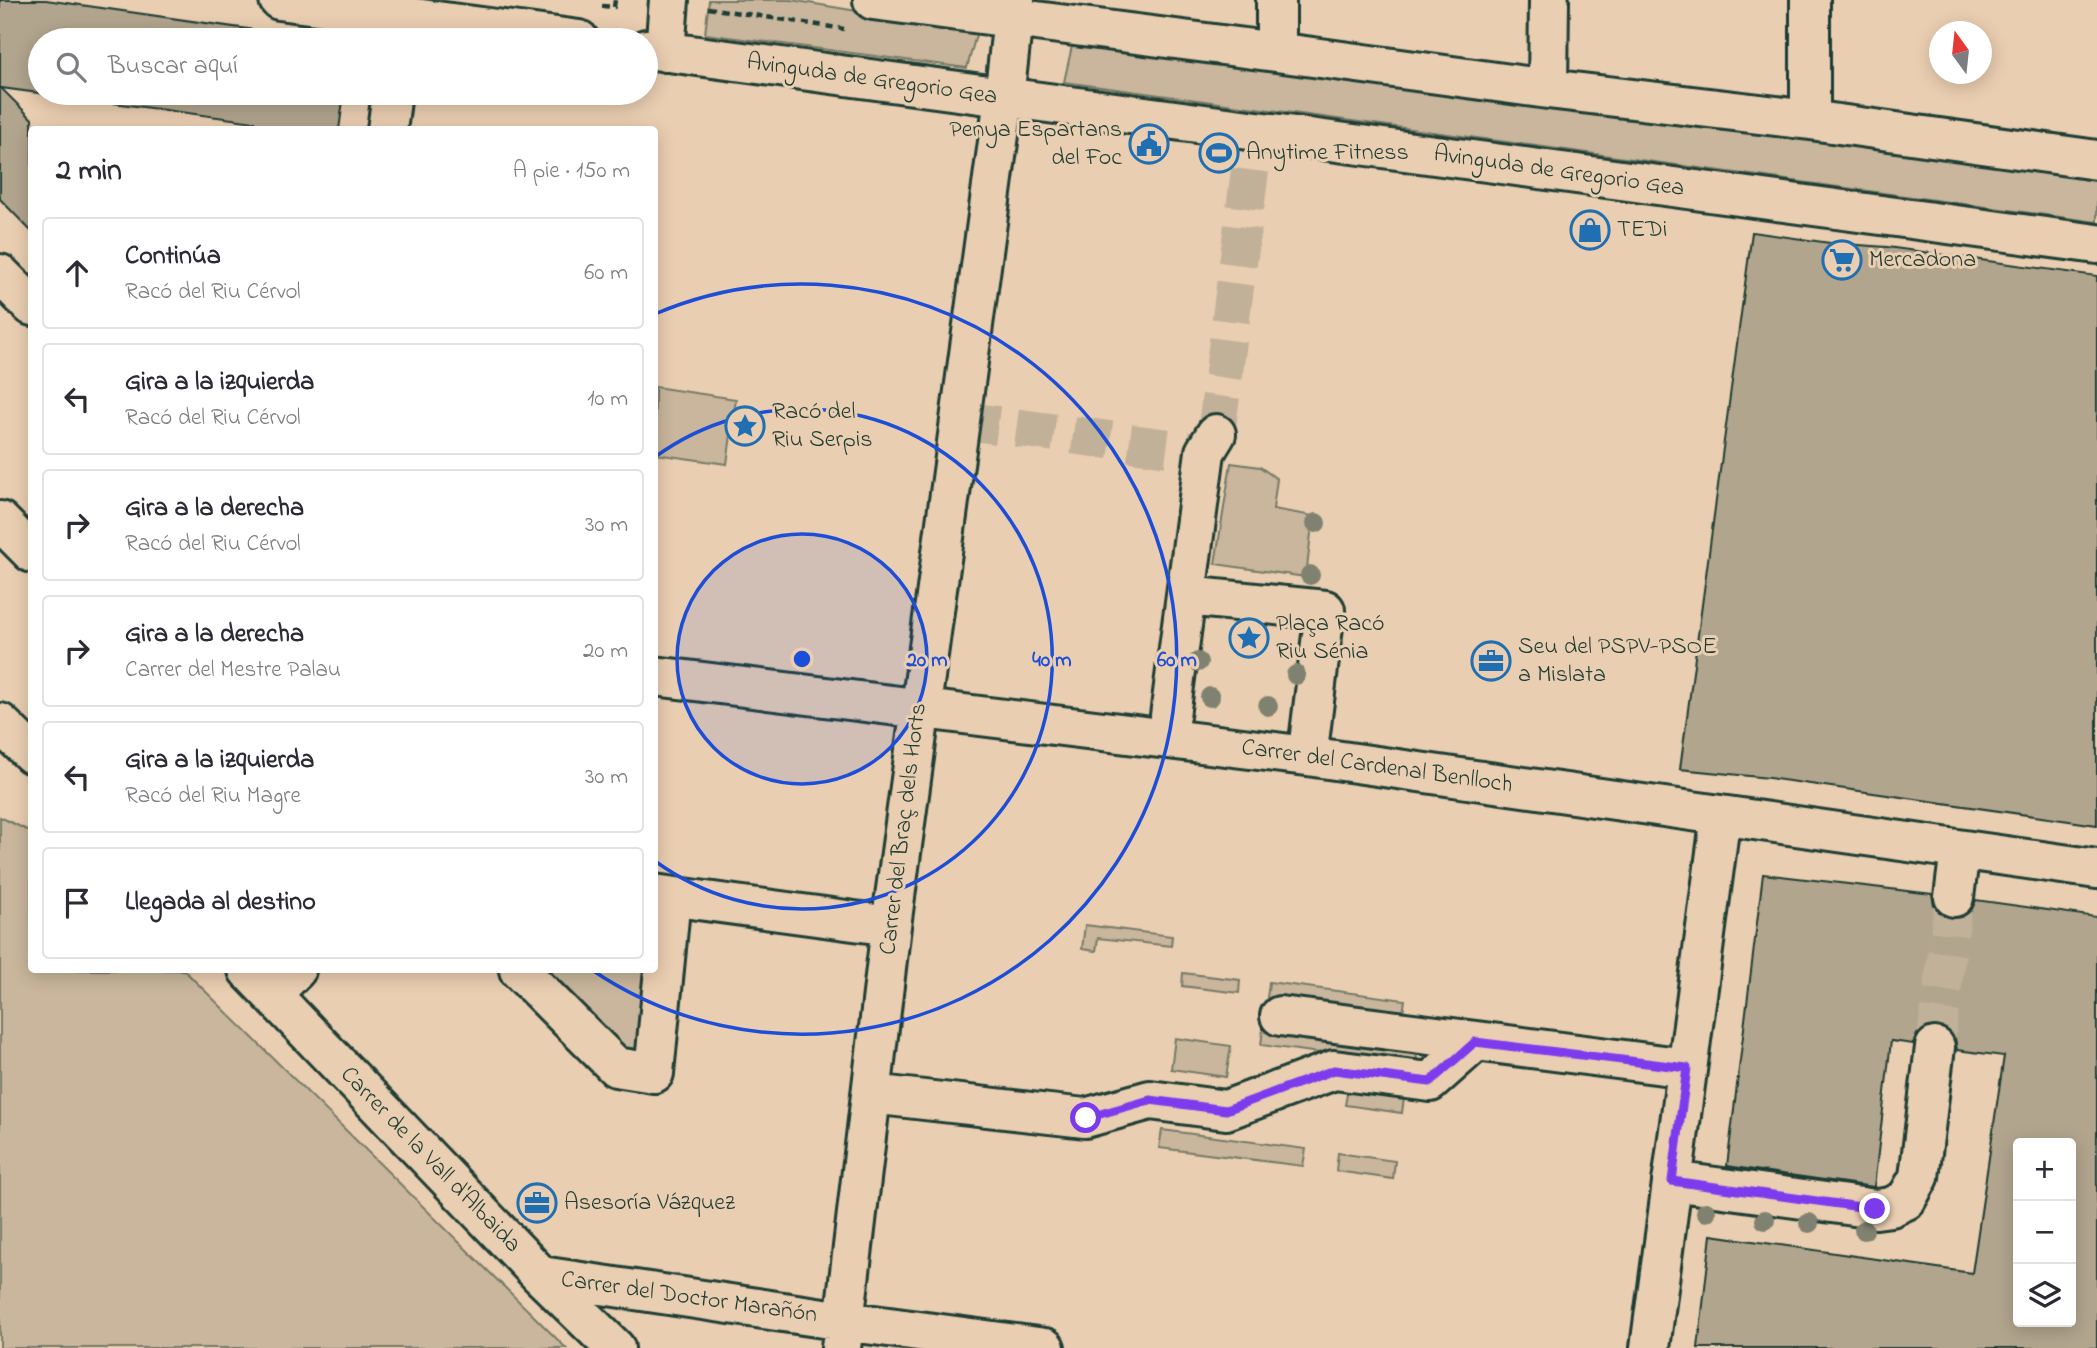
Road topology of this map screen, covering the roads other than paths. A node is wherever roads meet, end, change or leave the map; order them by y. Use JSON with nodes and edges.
{"nodes":[{"id":1,"x":279,"y":0,"type":"edge"},
{"id":2,"x":669,"y":0,"type":"edge"},
{"id":3,"x":873,"y":0,"type":"edge"},
{"id":4,"x":1276,"y":0,"type":"edge"},
{"id":5,"x":1549,"y":0,"type":"edge"},
{"id":6,"x":1810,"y":0,"type":"edge"},
{"id":7,"x":1015,"y":9,"type":"edge"},
{"id":8,"x":402,"y":19,"type":"edge"},
{"id":9,"x":478,"y":28,"type":"edge"},
{"id":10,"x":658,"y":40,"type":"edge"},
{"id":11,"x":658,"y":51,"type":"edge"},
{"id":12,"x":1276,"y":51,"type":"junction"},
{"id":13,"x":1548,"y":89,"type":"junction"},
{"id":14,"x":1004,"y":98,"type":"junction"},
{"id":15,"x":390,"y":105,"type":"edge"},
{"id":16,"x":1810,"y":120,"type":"junction"},
{"id":17,"x":388,"y":126,"type":"edge"},
{"id":18,"x":2097,"y":160,"type":"edge"},
{"id":19,"x":2097,"y":244,"type":"edge"},
{"id":20,"x":0,"y":274,"type":"edge"},
{"id":21,"x":28,"y":302,"type":"edge"},
{"id":22,"x":1204,"y":446,"type":"tunnel mouth"},
{"id":23,"x":0,"y":522,"type":"edge"},
{"id":24,"x":28,"y":549,"type":"edge"},
{"id":25,"x":1186,"y":596,"type":"junction"},
{"id":26,"x":658,"y":676,"type":"edge"},
{"id":27,"x":920,"y":708,"type":"junction"},
{"id":28,"x":1170,"y":716,"type":"dead end"},
{"id":29,"x":0,"y":723,"type":"edge"},
{"id":30,"x":1310,"y":734,"type":"dead end"},
{"id":31,"x":28,"y":750,"type":"edge"},
{"id":32,"x":1721,"y":815,"type":"junction"},
{"id":33,"x":1960,"y":850,"type":"junction"},
{"id":34,"x":2097,"y":869,"type":"edge"},
{"id":35,"x":663,"y":896,"type":"edge"},
{"id":36,"x":1954,"y":897,"type":"tunnel mouth"},
{"id":37,"x":891,"y":926,"type":"junction"},
{"id":38,"x":522,"y":973,"type":"edge"},
{"id":39,"x":272,"y":978,"type":"edge"},
{"id":40,"x":1280,"y":1016,"type":"dead end"},
{"id":41,"x":1475,"y":1042,"type":"junction"},
{"id":42,"x":1935,"y":1047,"type":"tunnel mouth"},
{"id":43,"x":1687,"y":1068,"type":"junction"},
{"id":44,"x":871,"y":1094,"type":"junction"},
{"id":45,"x":1672,"y":1181,"type":"junction"},
{"id":46,"x":541,"y":1276,"type":"junction"},
{"id":47,"x":842,"y":1335,"type":"edge"},
{"id":48,"x":615,"y":1348,"type":"edge"},
{"id":49,"x":1045,"y":1348,"type":"edge"},
{"id":50,"x":1650,"y":1348,"type":"edge"}],
"edges":[{"from":1,"to":8,"type":"street"},
{"from":2,"to":10,"type":"street"},
{"from":3,"to":7,"type":"street"},
{"from":4,"to":12,"type":"street"},
{"from":5,"to":13,"type":"street"},
{"from":6,"to":16,"type":"street"},
{"from":7,"to":12,"type":"street"},
{"from":7,"to":14,"type":"street","name":"Carrer del Braç dels Horts"},
{"from":8,"to":9,"type":"street"},
{"from":11,"to":14,"type":"street","name":"Avinguda de Gregorio Gea"},
{"from":12,"to":13,"type":"street"},
{"from":13,"to":16,"type":"street"},
{"from":14,"to":19,"type":"street","name":"Avinguda de Gregorio Gea"},
{"from":14,"to":27,"type":"street","name":"Carrer del Braç dels Horts"},
{"from":15,"to":17,"type":"street"},
{"from":16,"to":18,"type":"street"},
{"from":20,"to":21,"type":"street"},
{"from":22,"to":25,"type":"street"},
{"from":23,"to":24,"type":"street"},
{"from":25,"to":28,"type":"street"},
{"from":25,"to":30,"type":"street"},
{"from":26,"to":27,"type":"street","name":"Carrer del Cardenal Benlloch"},
{"from":27,"to":32,"type":"street","name":"Carrer del Cardenal Benlloch"},
{"from":27,"to":37,"type":"street","name":"Carrer del Braç dels Horts"},
{"from":29,"to":31,"type":"street"},
{"from":32,"to":33,"type":"street","name":"Carrer del Cardenal Benlloch"},
{"from":32,"to":43,"type":"street"},
{"from":33,"to":34,"type":"street","name":"Carrer del Cardenal Benlloch"},
{"from":33,"to":36,"type":"street"},
{"from":35,"to":37,"type":"street"},
{"from":35,"to":38,"type":"street"},
{"from":37,"to":44,"type":"street","name":"Carrer del Braç dels Horts"},
{"from":39,"to":46,"type":"street","name":"Carrer de la Vall d'Albaida"},
{"from":40,"to":41,"type":"street"},
{"from":41,"to":43,"type":"street"},
{"from":41,"to":44,"type":"street"},
{"from":42,"to":45,"type":"street"},
{"from":43,"to":45,"type":"street"},
{"from":44,"to":47,"type":"street","name":"Carrer del Braç dels Horts"},
{"from":45,"to":50,"type":"street"},
{"from":46,"to":47,"type":"street","name":"Carrer del Doctor Marañón"},
{"from":46,"to":48,"type":"street","name":"Carrer de la Vall d'Albaida"},
{"from":47,"to":49,"type":"street","name":"Carrer del Doctor Marañón"}]}
